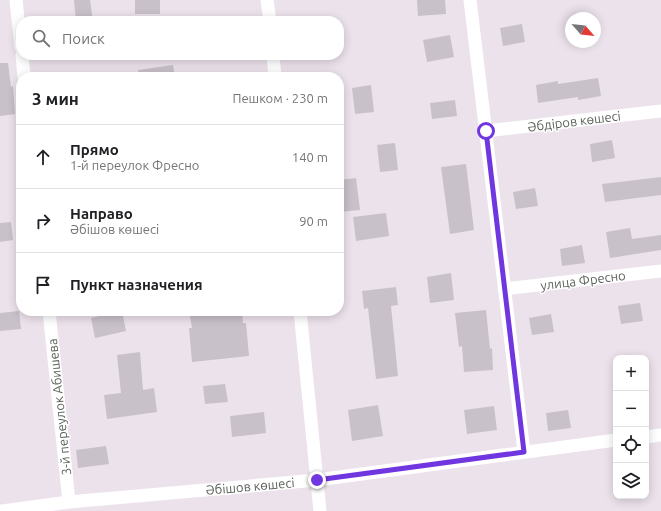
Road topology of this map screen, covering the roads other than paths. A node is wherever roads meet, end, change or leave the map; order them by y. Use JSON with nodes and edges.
{"nodes":[{"id":1,"x":16,"y":0,"type":"edge"},
{"id":2,"x":268,"y":0,"type":"edge"},
{"id":3,"x":470,"y":0,"type":"edge"},
{"id":4,"x":18,"y":16,"type":"edge"},
{"id":5,"x":270,"y":16,"type":"edge"},
{"id":6,"x":22,"y":60,"type":"edge"},
{"id":7,"x":274,"y":60,"type":"edge"},
{"id":8,"x":24,"y":72,"type":"edge"},
{"id":9,"x":275,"y":72,"type":"edge"},
{"id":10,"x":661,"y":111,"type":"edge"},
{"id":11,"x":486,"y":131,"type":"junction"},
{"id":12,"x":661,"y":271,"type":"edge"},
{"id":13,"x":504,"y":290,"type":"junction"},
{"id":14,"x":50,"y":316,"type":"edge"},
{"id":15,"x":301,"y":316,"type":"edge"},
{"id":16,"x":661,"y":435,"type":"edge"},
{"id":17,"x":649,"y":437,"type":"edge"},
{"id":18,"x":613,"y":440,"type":"edge"},
{"id":19,"x":524,"y":452,"type":"junction"},
{"id":20,"x":317,"y":480,"type":"junction"},
{"id":21,"x":69,"y":502,"type":"junction"},
{"id":22,"x":2,"y":511,"type":"edge"},
{"id":23,"x":320,"y":511,"type":"edge"}],
"edges":[{"from":1,"to":4,"type":"street"},
{"from":2,"to":5,"type":"street"},
{"from":3,"to":11,"type":"street"},
{"from":6,"to":8,"type":"street"},
{"from":7,"to":9,"type":"street"},
{"from":10,"to":11,"type":"street","name":"Әбдіров көшесі"},
{"from":11,"to":13,"type":"street"},
{"from":12,"to":13,"type":"street","name":"улица Фресно"},
{"from":13,"to":19,"type":"street"},
{"from":14,"to":21,"type":"street","name":"3-й переулок Абишева"},
{"from":15,"to":20,"type":"street"},
{"from":16,"to":17,"type":"street"},
{"from":18,"to":19,"type":"street","name":"Әбішов көшесі"},
{"from":19,"to":20,"type":"street","name":"Әбішов көшесі"},
{"from":20,"to":21,"type":"street","name":"Әбішов көшесі"},
{"from":20,"to":23,"type":"street"},
{"from":21,"to":22,"type":"street","name":"Әбішов көшесі"}]}
